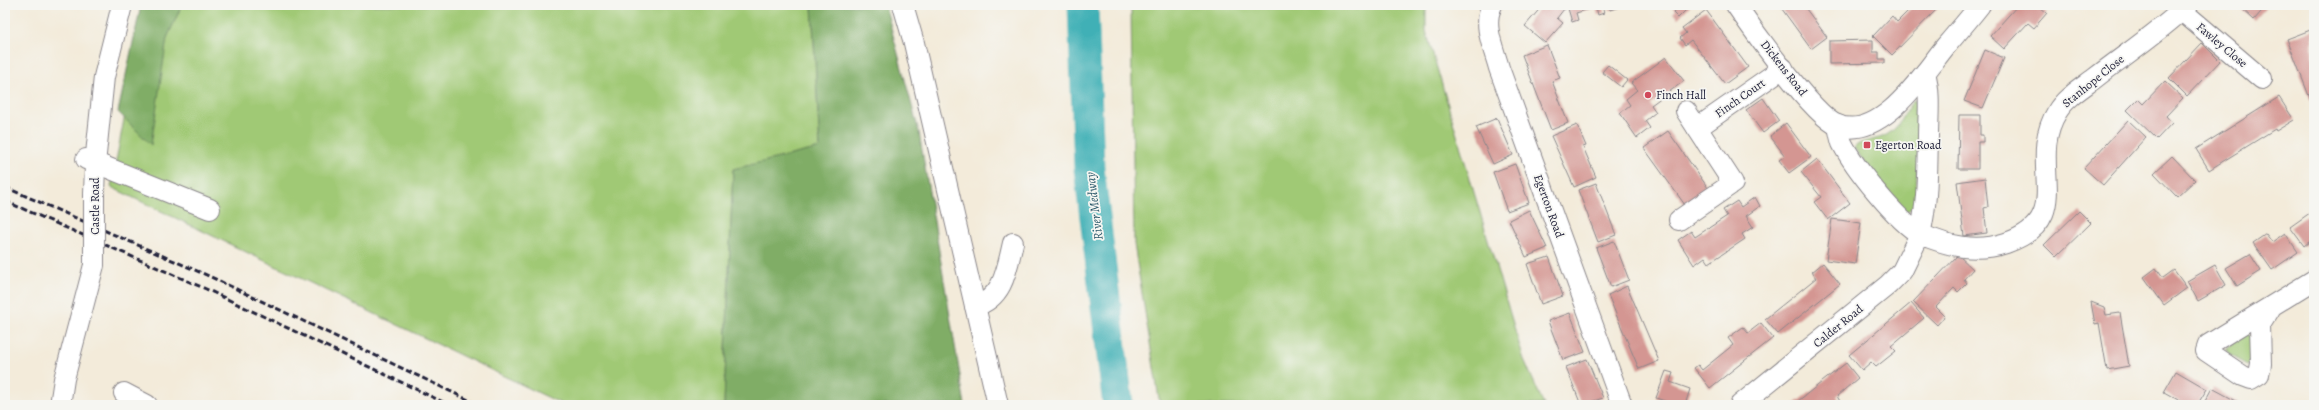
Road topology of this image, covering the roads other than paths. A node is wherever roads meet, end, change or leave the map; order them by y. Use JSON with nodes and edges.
{"nodes":[{"id":1,"x":122,"y":5,"type":"edge"},
{"id":2,"x":904,"y":5,"type":"edge"},
{"id":3,"x":1492,"y":5,"type":"edge"},
{"id":4,"x":1736,"y":5,"type":"edge"},
{"id":5,"x":1980,"y":5,"type":"edge"},
{"id":6,"x":2185,"y":8,"type":"edge"},
{"id":7,"x":1784,"y":68,"type":"junction"},
{"id":8,"x":1925,"y":73,"type":"junction"},
{"id":9,"x":2262,"y":79,"type":"dead end"},
{"id":10,"x":1686,"y":111,"type":"dead end"},
{"id":11,"x":1838,"y":125,"type":"junction"},
{"id":12,"x":1697,"y":128,"type":"junction"},
{"id":13,"x":90,"y":161,"type":"junction"},
{"id":14,"x":210,"y":209,"type":"dead end"},
{"id":15,"x":1679,"y":220,"type":"dead end"},
{"id":16,"x":1920,"y":234,"type":"junction"},
{"id":17,"x":1013,"y":243,"type":"dead end"},
{"id":18,"x":2314,"y":280,"type":"edge"},
{"id":19,"x":975,"y":306,"type":"junction"},
{"id":20,"x":2270,"y":309,"type":"dead end"},
{"id":21,"x":124,"y":393,"type":"dead end"},
{"id":22,"x":60,"y":405,"type":"edge"},
{"id":23,"x":147,"y":405,"type":"edge"},
{"id":24,"x":998,"y":405,"type":"edge"},
{"id":25,"x":1622,"y":405,"type":"edge"},
{"id":26,"x":1740,"y":405,"type":"edge"}],
"edges":[{"from":1,"to":13,"type":"street","name":"Castle Road"},
{"from":2,"to":19,"type":"street"},
{"from":3,"to":25,"type":"street","name":"Egerton Road"},
{"from":4,"to":7,"type":"street","name":"Dickens Road"},
{"from":5,"to":8,"type":"street"},
{"from":6,"to":9,"type":"street","name":"Fawley Close"},
{"from":6,"to":16,"type":"street","name":"Stanhope Close"},
{"from":7,"to":11,"type":"street","name":"Dickens Road"},
{"from":7,"to":12,"type":"street","name":"Finch Court"},
{"from":8,"to":11,"type":"street"},
{"from":8,"to":16,"type":"street","name":"Calder Road"},
{"from":10,"to":12,"type":"street"},
{"from":11,"to":16,"type":"street"},
{"from":12,"to":15,"type":"street"},
{"from":13,"to":14,"type":"street"},
{"from":13,"to":22,"type":"street","name":"Castle Road","bridge":true},
{"from":16,"to":26,"type":"street","name":"Calder Road"},
{"from":17,"to":19,"type":"street"},
{"from":18,"to":20,"type":"street"},
{"from":19,"to":24,"type":"street"},
{"from":21,"to":23,"type":"street"}]}
